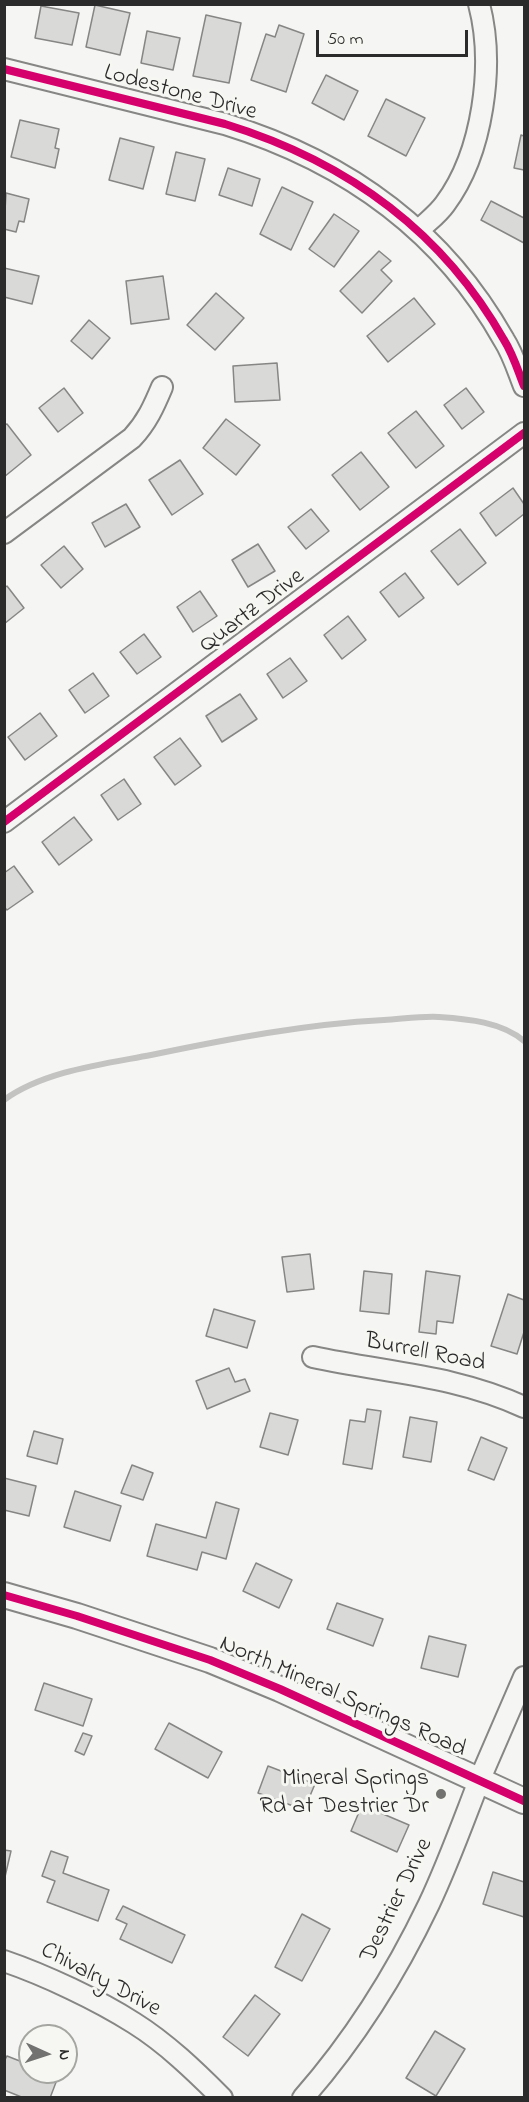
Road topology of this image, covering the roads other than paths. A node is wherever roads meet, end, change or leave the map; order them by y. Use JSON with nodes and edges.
{"nodes":[{"id":1,"x":479,"y":4,"type":"edge"},
{"id":2,"x":4,"y":69,"type":"edge"},
{"id":3,"x":419,"y":230,"type":"junction"},
{"id":4,"x":525,"y":386,"type":"edge"},
{"id":5,"x":162,"y":387,"type":"dead end"},
{"id":6,"x":525,"y":433,"type":"edge"},
{"id":7,"x":4,"y":533,"type":"edge"},
{"id":8,"x":4,"y":822,"type":"edge"},
{"id":9,"x":313,"y":1357,"type":"dead end"},
{"id":10,"x":525,"y":1407,"type":"edge"},
{"id":11,"x":4,"y":1594,"type":"edge"},
{"id":12,"x":525,"y":1677,"type":"edge"},
{"id":13,"x":480,"y":1780,"type":"junction"},
{"id":14,"x":525,"y":1801,"type":"edge"},
{"id":15,"x":4,"y":1961,"type":"edge"},
{"id":16,"x":222,"y":2097,"type":"edge"},
{"id":17,"x":303,"y":2097,"type":"edge"}],
"edges":[{"from":1,"to":3,"type":"street"},
{"from":2,"to":3,"type":"street","name":"Lodestone Drive"},
{"from":3,"to":4,"type":"street","name":"Lodestone Drive"},
{"from":5,"to":7,"type":"street"},
{"from":6,"to":8,"type":"street","name":"Quartz Drive"},
{"from":9,"to":10,"type":"street","name":"Burrell Road"},
{"from":11,"to":13,"type":"street","name":"North Mineral Springs Road"},
{"from":12,"to":13,"type":"street","name":"Destrier Drive"},
{"from":13,"to":14,"type":"street","name":"North Mineral Springs Road"},
{"from":13,"to":17,"type":"street","name":"Destrier Drive"},
{"from":15,"to":16,"type":"street","name":"Chivalry Drive"}]}
